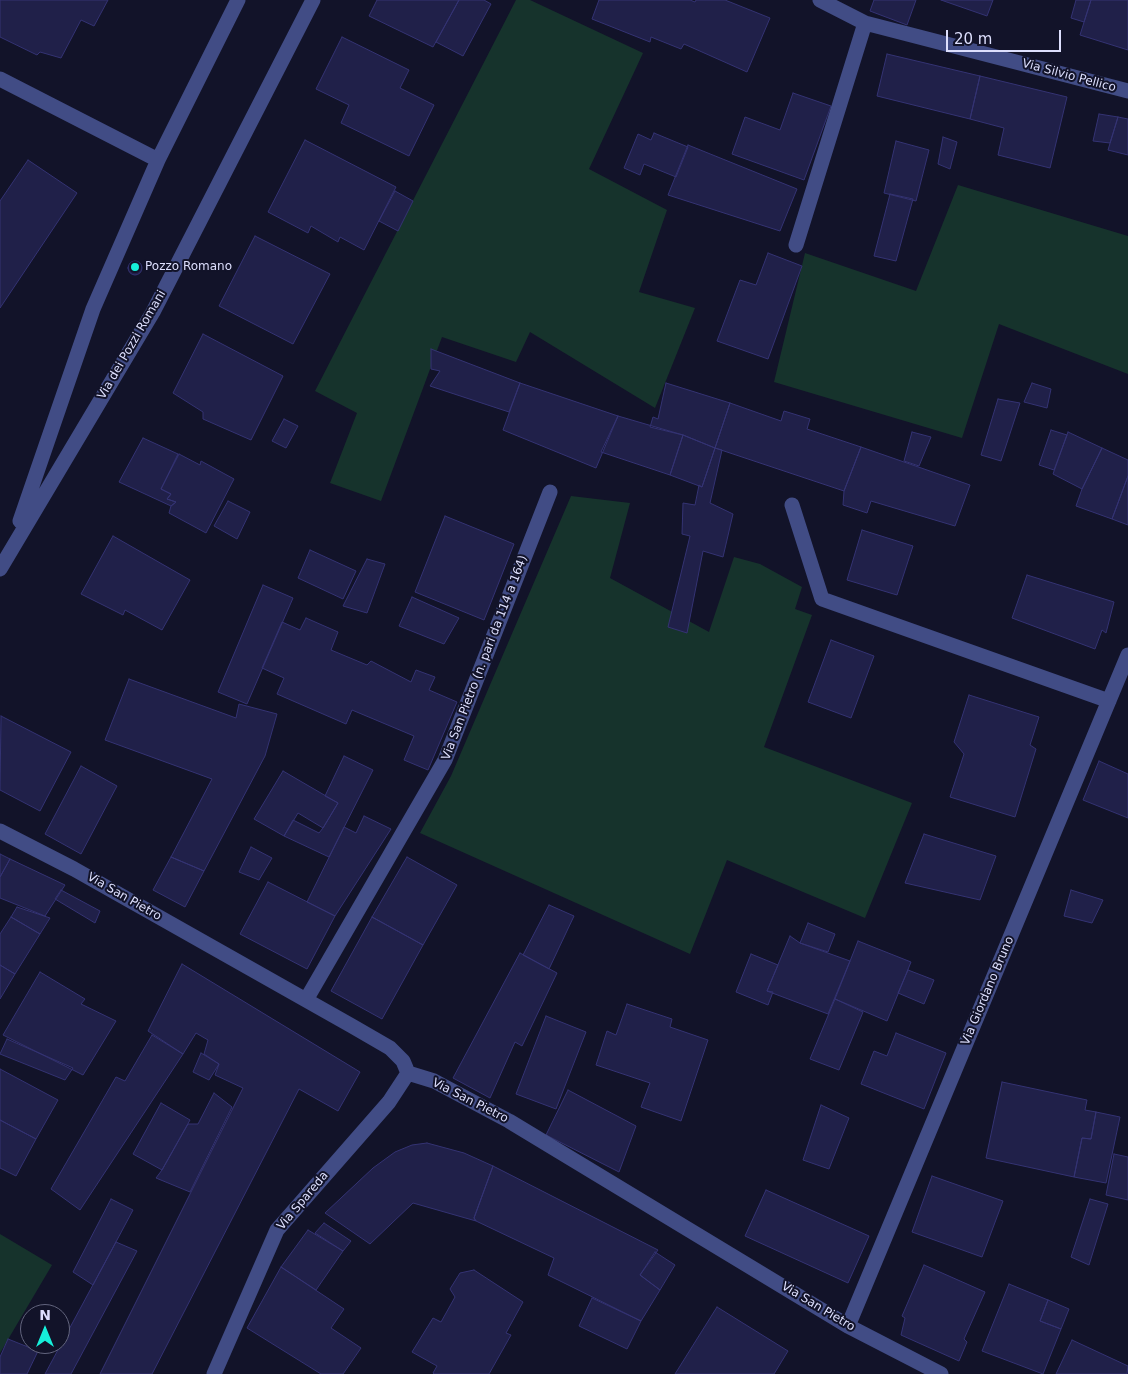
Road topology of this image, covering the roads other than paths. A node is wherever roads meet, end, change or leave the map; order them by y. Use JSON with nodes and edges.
{"nodes":[{"id":1,"x":238,"y":0,"type":"edge"},
{"id":2,"x":313,"y":0,"type":"edge"},
{"id":3,"x":820,"y":0,"type":"edge"},
{"id":4,"x":866,"y":23,"type":"junction"},
{"id":5,"x":0,"y":80,"type":"edge"},
{"id":6,"x":1128,"y":91,"type":"edge"},
{"id":7,"x":158,"y":160,"type":"junction"},
{"id":8,"x":796,"y":245,"type":"dead end"},
{"id":9,"x":550,"y":492,"type":"dead end"},
{"id":10,"x":792,"y":505,"type":"dead end"},
{"id":11,"x":9,"y":551,"type":"junction"},
{"id":12,"x":0,"y":569,"type":"edge"},
{"id":13,"x":1128,"y":655,"type":"edge"},
{"id":14,"x":1109,"y":701,"type":"junction"},
{"id":15,"x":0,"y":831,"type":"edge"},
{"id":16,"x":306,"y":1000,"type":"junction"},
{"id":17,"x":408,"y":1073,"type":"junction"},
{"id":18,"x":848,"y":1326,"type":"junction"},
{"id":19,"x":214,"y":1374,"type":"edge"},
{"id":20,"x":941,"y":1374,"type":"edge"}],
"edges":[{"from":1,"to":7,"type":"street","name":"Via dei Pozzi Romani"},
{"from":2,"to":11,"type":"street","name":"Via dei Pozzi Romani"},
{"from":3,"to":4,"type":"street","name":"Via Silvio Pellico"},
{"from":4,"to":6,"type":"street","name":"Via Silvio Pellico"},
{"from":4,"to":8,"type":"street"},
{"from":5,"to":7,"type":"street"},
{"from":7,"to":11,"type":"street","name":"Via dei Pozzi Romani"},
{"from":9,"to":16,"type":"street","name":"Via San Pietro (n. pari da 114 a 164)"},
{"from":10,"to":14,"type":"street"},
{"from":11,"to":12,"type":"street","name":"Via dei Pozzi Romani"},
{"from":13,"to":14,"type":"street","name":"Via Giordano Bruno"},
{"from":14,"to":18,"type":"street","name":"Via Giordano Bruno"},
{"from":15,"to":16,"type":"street","name":"Via San Pietro"},
{"from":16,"to":17,"type":"street","name":"Via San Pietro"},
{"from":17,"to":18,"type":"street","name":"Via San Pietro"},
{"from":17,"to":19,"type":"street","name":"Via Spareda"},
{"from":18,"to":20,"type":"street","name":"Via San Pietro"}]}
